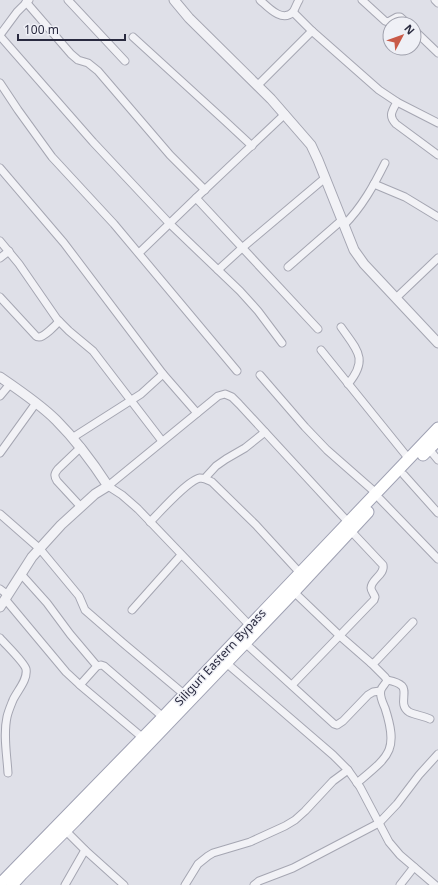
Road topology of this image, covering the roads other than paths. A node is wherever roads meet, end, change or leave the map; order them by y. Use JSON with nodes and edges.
{"nodes":[{"id":1,"x":68,"y":0,"type":"edge"},
{"id":2,"x":174,"y":0,"type":"edge"},
{"id":3,"x":260,"y":0,"type":"edge"},
{"id":4,"x":299,"y":0,"type":"edge"},
{"id":5,"x":362,"y":0,"type":"edge"},
{"id":6,"x":435,"y":0,"type":"edge"},
{"id":7,"x":28,"y":1,"type":"edge"},
{"id":8,"x":438,"y":3,"type":"edge"},
{"id":9,"x":293,"y":12,"type":"junction"},
{"id":10,"x":382,"y":19,"type":"edge"},
{"id":11,"x":312,"y":31,"type":"junction"},
{"id":12,"x":0,"y":35,"type":"edge"},
{"id":13,"x":133,"y":37,"type":"dead end"},
{"id":14,"x":422,"y":38,"type":"edge"},
{"id":15,"x":438,"y":53,"type":"edge"},
{"id":16,"x":125,"y":61,"type":"dead end"},
{"id":17,"x":0,"y":83,"type":"edge"},
{"id":18,"x":258,"y":85,"type":"junction"},
{"id":19,"x":397,"y":102,"type":"junction"},
{"id":20,"x":285,"y":114,"type":"junction"},
{"id":21,"x":438,"y":123,"type":"edge"},
{"id":22,"x":252,"y":146,"type":"junction"},
{"id":23,"x":438,"y":155,"type":"edge"},
{"id":24,"x":385,"y":163,"type":"dead end"},
{"id":25,"x":0,"y":168,"type":"edge"},
{"id":26,"x":325,"y":178,"type":"junction"},
{"id":27,"x":374,"y":184,"type":"junction"},
{"id":28,"x":205,"y":190,"type":"junction"},
{"id":29,"x":196,"y":198,"type":"junction"},
{"id":30,"x":438,"y":217,"type":"edge"},
{"id":31,"x":343,"y":222,"type":"junction"},
{"id":32,"x":170,"y":224,"type":"junction"},
{"id":33,"x":0,"y":241,"type":"edge"},
{"id":34,"x":242,"y":248,"type":"junction"},
{"id":35,"x":9,"y":251,"type":"junction"},
{"id":36,"x":139,"y":254,"type":"junction"},
{"id":37,"x":0,"y":258,"type":"edge"},
{"id":38,"x":438,"y":258,"type":"edge"},
{"id":39,"x":288,"y":267,"type":"dead end"},
{"id":40,"x":218,"y":270,"type":"junction"},
{"id":41,"x":0,"y":297,"type":"edge"},
{"id":42,"x":396,"y":298,"type":"junction"},
{"id":43,"x":60,"y":321,"type":"junction"},
{"id":44,"x":341,"y":327,"type":"dead end"},
{"id":45,"x":318,"y":329,"type":"dead end"},
{"id":46,"x":282,"y":343,"type":"dead end"},
{"id":47,"x":438,"y":343,"type":"edge"},
{"id":48,"x":321,"y":350,"type":"dead end"},
{"id":49,"x":237,"y":371,"type":"dead end"},
{"id":50,"x":163,"y":374,"type":"junction"},
{"id":51,"x":260,"y":376,"type":"dead end"},
{"id":52,"x":0,"y":377,"type":"edge"},
{"id":53,"x":10,"y":384,"type":"junction"},
{"id":54,"x":348,"y":384,"type":"junction"},
{"id":55,"x":0,"y":396,"type":"edge"},
{"id":56,"x":131,"y":401,"type":"junction"},
{"id":57,"x":36,"y":403,"type":"junction"},
{"id":58,"x":197,"y":413,"type":"junction"},
{"id":59,"x":438,"y":428,"type":"edge"},
{"id":60,"x":265,"y":432,"type":"junction"},
{"id":61,"x":72,"y":438,"type":"junction"},
{"id":62,"x":438,"y":440,"type":"edge"},
{"id":63,"x":162,"y":441,"type":"junction"},
{"id":64,"x":80,"y":447,"type":"junction"},
{"id":65,"x":429,"y":449,"type":"junction"},
{"id":66,"x":0,"y":453,"type":"edge"},
{"id":67,"x":408,"y":459,"type":"junction"},
{"id":68,"x":438,"y":460,"type":"edge"},
{"id":69,"x":404,"y":475,"type":"junction"},
{"id":70,"x":205,"y":478,"type":"junction"},
{"id":71,"x":108,"y":486,"type":"junction"},
{"id":72,"x":378,"y":496,"type":"junction"},
{"id":73,"x":81,"y":507,"type":"junction"},
{"id":74,"x":438,"y":513,"type":"edge"},
{"id":75,"x":0,"y":514,"type":"edge"},
{"id":76,"x":150,"y":522,"type":"junction"},
{"id":77,"x":350,"y":526,"type":"junction"},
{"id":78,"x":40,"y":549,"type":"junction"},
{"id":79,"x":181,"y":554,"type":"junction"},
{"id":80,"x":438,"y":560,"type":"edge"},
{"id":81,"x":300,"y":573,"type":"junction"},
{"id":82,"x":21,"y":574,"type":"junction"},
{"id":83,"x":0,"y":589,"type":"edge"},
{"id":84,"x":294,"y":592,"type":"junction"},
{"id":85,"x":4,"y":600,"type":"edge"},
{"id":86,"x":132,"y":610,"type":"dead end"},
{"id":87,"x":413,"y":622,"type":"dead end"},
{"id":88,"x":253,"y":629,"type":"junction"},
{"id":89,"x":340,"y":636,"type":"junction"},
{"id":90,"x":0,"y":638,"type":"edge"},
{"id":91,"x":245,"y":643,"type":"junction"},
{"id":92,"x":223,"y":660,"type":"junction"},
{"id":93,"x":371,"y":663,"type":"junction"},
{"id":94,"x":97,"y":666,"type":"junction"},
{"id":95,"x":387,"y":680,"type":"junction"},
{"id":96,"x":80,"y":685,"type":"junction"},
{"id":97,"x":292,"y":685,"type":"junction"},
{"id":98,"x":380,"y":691,"type":"junction"},
{"id":99,"x":184,"y":695,"type":"junction"},
{"id":100,"x":163,"y":717,"type":"junction"},
{"id":101,"x":430,"y":718,"type":"dead end"},
{"id":102,"x":143,"y":738,"type":"junction"},
{"id":103,"x":438,"y":754,"type":"edge"},
{"id":104,"x":348,"y":770,"type":"junction"},
{"id":105,"x":8,"y":773,"type":"dead end"},
{"id":106,"x":359,"y":785,"type":"junction"},
{"id":107,"x":369,"y":805,"type":"dead end"},
{"id":108,"x":379,"y":823,"type":"junction"},
{"id":109,"x":62,"y":827,"type":"junction"},
{"id":110,"x":85,"y":850,"type":"junction"},
{"id":111,"x":414,"y":867,"type":"junction"},
{"id":112,"x":20,"y":870,"type":"junction"},
{"id":113,"x":0,"y":884,"type":"edge"},
{"id":114,"x":258,"y":884,"type":"edge"},
{"id":115,"x":12,"y":885,"type":"edge"},
{"id":116,"x":65,"y":885,"type":"edge"},
{"id":117,"x":124,"y":885,"type":"edge"},
{"id":118,"x":185,"y":885,"type":"edge"},
{"id":119,"x":400,"y":885,"type":"edge"},
{"id":120,"x":435,"y":885,"type":"edge"}],
"edges":[{"from":1,"to":16,"type":"street"},
{"from":2,"to":18,"type":"street"},
{"from":3,"to":9,"type":"street"},
{"from":4,"to":9,"type":"street"},
{"from":5,"to":10,"type":"street"},
{"from":6,"to":8,"type":"street"},
{"from":7,"to":12,"type":"street"},
{"from":7,"to":28,"type":"street"},
{"from":9,"to":11,"type":"street"},
{"from":11,"to":18,"type":"street"},
{"from":11,"to":19,"type":"street"},
{"from":12,"to":32,"type":"street"},
{"from":13,"to":22,"type":"street"},
{"from":14,"to":15,"type":"street"},
{"from":17,"to":36,"type":"street"},
{"from":18,"to":20,"type":"street"},
{"from":19,"to":21,"type":"street"},
{"from":19,"to":23,"type":"street"},
{"from":20,"to":22,"type":"street"},
{"from":20,"to":26,"type":"street"},
{"from":22,"to":28,"type":"street"},
{"from":24,"to":27,"type":"street"},
{"from":25,"to":50,"type":"street"},
{"from":26,"to":31,"type":"street"},
{"from":26,"to":34,"type":"street"},
{"from":27,"to":30,"type":"street"},
{"from":27,"to":31,"type":"street"},
{"from":28,"to":29,"type":"street"},
{"from":29,"to":32,"type":"street"},
{"from":29,"to":34,"type":"street"},
{"from":31,"to":39,"type":"street"},
{"from":31,"to":42,"type":"street"},
{"from":32,"to":36,"type":"street"},
{"from":32,"to":40,"type":"street"},
{"from":33,"to":35,"type":"street"},
{"from":34,"to":40,"type":"street"},
{"from":34,"to":45,"type":"street"},
{"from":35,"to":37,"type":"street"},
{"from":35,"to":43,"type":"street"},
{"from":36,"to":49,"type":"street"},
{"from":38,"to":42,"type":"street"},
{"from":40,"to":46,"type":"street"},
{"from":41,"to":43,"type":"street"},
{"from":42,"to":47,"type":"street"},
{"from":43,"to":56,"type":"street"},
{"from":44,"to":54,"type":"street"},
{"from":48,"to":54,"type":"street"},
{"from":50,"to":56,"type":"street"},
{"from":50,"to":58,"type":"street"},
{"from":51,"to":72,"type":"street"},
{"from":52,"to":53,"type":"street"},
{"from":53,"to":55,"type":"street"},
{"from":53,"to":57,"type":"street"},
{"from":54,"to":67,"type":"street"},
{"from":56,"to":61,"type":"street"},
{"from":56,"to":63,"type":"street"},
{"from":57,"to":61,"type":"street"},
{"from":57,"to":66,"type":"street"},
{"from":58,"to":60,"type":"street"},
{"from":58,"to":63,"type":"street"},
{"from":59,"to":67,"type":"main road","name":"Siliguri Eastern Bypass"},
{"from":60,"to":70,"type":"street"},
{"from":60,"to":77,"type":"street"},
{"from":61,"to":64,"type":"street"},
{"from":62,"to":65,"type":"main road","name":"Siliguri Eastern Bypass"},
{"from":63,"to":71,"type":"street"},
{"from":64,"to":71,"type":"street"},
{"from":64,"to":73,"type":"street"},
{"from":65,"to":68,"type":"street"},
{"from":65,"to":69,"type":"main road","name":"Siliguri Eastern Bypass"},
{"from":67,"to":72,"type":"main road","name":"Siliguri Eastern Bypass"},
{"from":69,"to":72,"type":"main road","name":"Siliguri Eastern Bypass"},
{"from":69,"to":74,"type":"street"},
{"from":70,"to":76,"type":"street"},
{"from":70,"to":81,"type":"street"},
{"from":71,"to":73,"type":"street"},
{"from":71,"to":76,"type":"street"},
{"from":72,"to":77,"type":"main road","name":"Siliguri Eastern Bypass"},
{"from":72,"to":80,"type":"street"},
{"from":73,"to":78,"type":"street"},
{"from":75,"to":78,"type":"street"},
{"from":76,"to":79,"type":"street"},
{"from":77,"to":81,"type":"main road","name":"Siliguri Eastern Bypass"},
{"from":77,"to":84,"type":"main road","name":"Siliguri Eastern Bypass"},
{"from":77,"to":89,"type":"street"},
{"from":78,"to":82,"type":"street"},
{"from":78,"to":99,"type":"street"},
{"from":79,"to":86,"type":"street"},
{"from":79,"to":88,"type":"street"},
{"from":81,"to":88,"type":"main road","name":"Siliguri Eastern Bypass"},
{"from":82,"to":85,"type":"street"},
{"from":82,"to":94,"type":"street"},
{"from":83,"to":85,"type":"street"},
{"from":84,"to":88,"type":"main road","name":"Siliguri Eastern Bypass"},
{"from":84,"to":89,"type":"street"},
{"from":85,"to":96,"type":"street"},
{"from":87,"to":93,"type":"street"},
{"from":88,"to":91,"type":"main road","name":"Siliguri Eastern Bypass"},
{"from":88,"to":92,"type":"main road","name":"Siliguri Eastern Bypass"},
{"from":89,"to":93,"type":"street"},
{"from":89,"to":97,"type":"street"},
{"from":90,"to":105,"type":"street"},
{"from":91,"to":92,"type":"main road","name":"Siliguri Eastern Bypass"},
{"from":91,"to":97,"type":"street"},
{"from":92,"to":99,"type":"main road","name":"Siliguri Eastern Bypass"},
{"from":92,"to":104,"type":"street"},
{"from":92,"to":109,"type":"main road","name":"Siliguri Eastern Bypass"},
{"from":93,"to":95,"type":"street"},
{"from":94,"to":96,"type":"street"},
{"from":94,"to":100,"type":"street"},
{"from":95,"to":98,"type":"street"},
{"from":95,"to":101,"type":"street"},
{"from":96,"to":102,"type":"street"},
{"from":97,"to":98,"type":"street"},
{"from":98,"to":106,"type":"street"},
{"from":99,"to":100,"type":"main road","name":"Siliguri Eastern Bypass"},
{"from":100,"to":102,"type":"main road","name":"Siliguri Eastern Bypass"},
{"from":102,"to":109,"type":"main road","name":"Siliguri Eastern Bypass"},
{"from":103,"to":108,"type":"street"},
{"from":104,"to":106,"type":"street"},
{"from":104,"to":118,"type":"street"},
{"from":106,"to":107,"type":"street"},
{"from":106,"to":108,"type":"street"},
{"from":108,"to":111,"type":"street"},
{"from":108,"to":114,"type":"street"},
{"from":109,"to":110,"type":"street"},
{"from":109,"to":112,"type":"main road","name":"Siliguri Eastern Bypass"},
{"from":110,"to":116,"type":"street"},
{"from":110,"to":117,"type":"street"},
{"from":111,"to":119,"type":"street"},
{"from":111,"to":120,"type":"street"},
{"from":112,"to":113,"type":"main road","name":"Siliguri Eastern Bypass"},
{"from":112,"to":115,"type":"main road","name":"Siliguri Eastern Bypass"}]}
